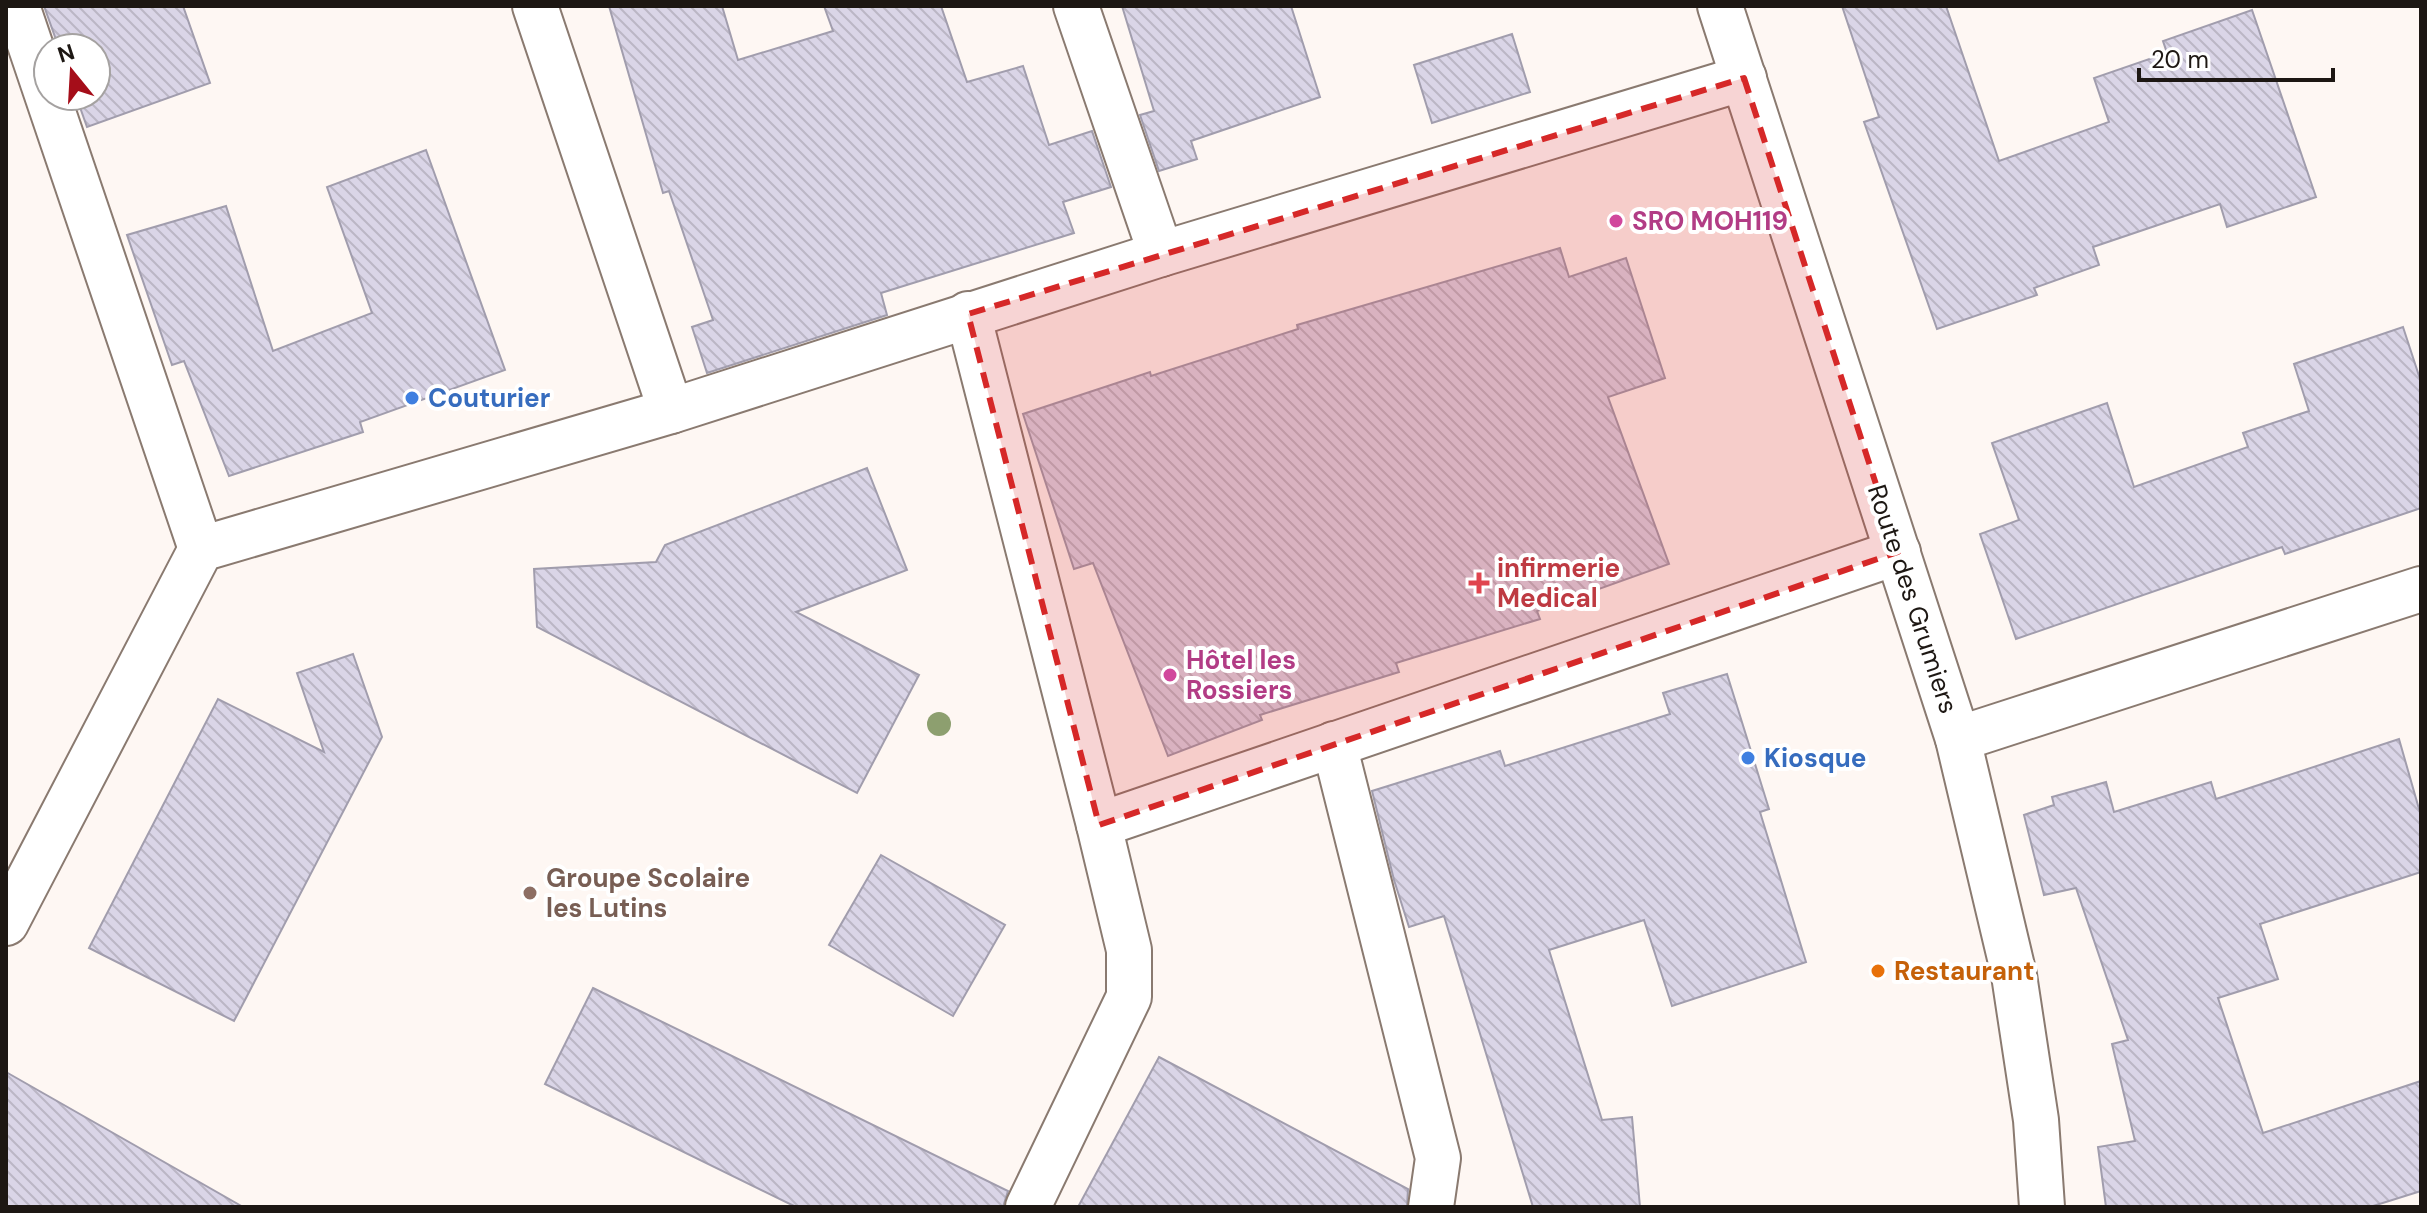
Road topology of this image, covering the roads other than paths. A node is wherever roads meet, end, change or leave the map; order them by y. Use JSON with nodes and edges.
{"nodes":[{"id":1,"x":17,"y":6,"type":"edge"},
{"id":2,"x":535,"y":6,"type":"edge"},
{"id":3,"x":1076,"y":6,"type":"edge"},
{"id":4,"x":1720,"y":6,"type":"edge"},
{"id":5,"x":1744,"y":78,"type":"junction"},
{"id":6,"x":1161,"y":254,"type":"junction"},
{"id":7,"x":968,"y":314,"type":"junction"},
{"id":8,"x":671,"y":411,"type":"junction"},
{"id":9,"x":201,"y":549,"type":"junction"},
{"id":10,"x":1898,"y":552,"type":"junction"},
{"id":11,"x":2421,"y":589,"type":"edge"},
{"id":12,"x":1958,"y":739,"type":"junction"},
{"id":13,"x":1334,"y":744,"type":"junction"},
{"id":14,"x":1099,"y":825,"type":"junction"},
{"id":15,"x":6,"y":923,"type":"edge"},
{"id":16,"x":1028,"y":1207,"type":"edge"},
{"id":17,"x":1431,"y":1207,"type":"edge"},
{"id":18,"x":2042,"y":1207,"type":"edge"}],
"edges":[{"from":1,"to":9,"type":"street"},
{"from":2,"to":8,"type":"street"},
{"from":3,"to":6,"type":"street"},
{"from":4,"to":5,"type":"street","name":"Route des Grumiers"},
{"from":5,"to":6,"type":"street"},
{"from":5,"to":10,"type":"street","name":"Route des Grumiers"},
{"from":6,"to":7,"type":"street"},
{"from":7,"to":8,"type":"street"},
{"from":7,"to":14,"type":"street"},
{"from":8,"to":9,"type":"street"},
{"from":9,"to":15,"type":"street"},
{"from":10,"to":12,"type":"street","name":"Route des Grumiers"},
{"from":10,"to":13,"type":"street"},
{"from":11,"to":12,"type":"street"},
{"from":12,"to":18,"type":"street","name":"Route des Grumiers"},
{"from":13,"to":14,"type":"street"},
{"from":13,"to":17,"type":"street"},
{"from":14,"to":16,"type":"street"}]}
